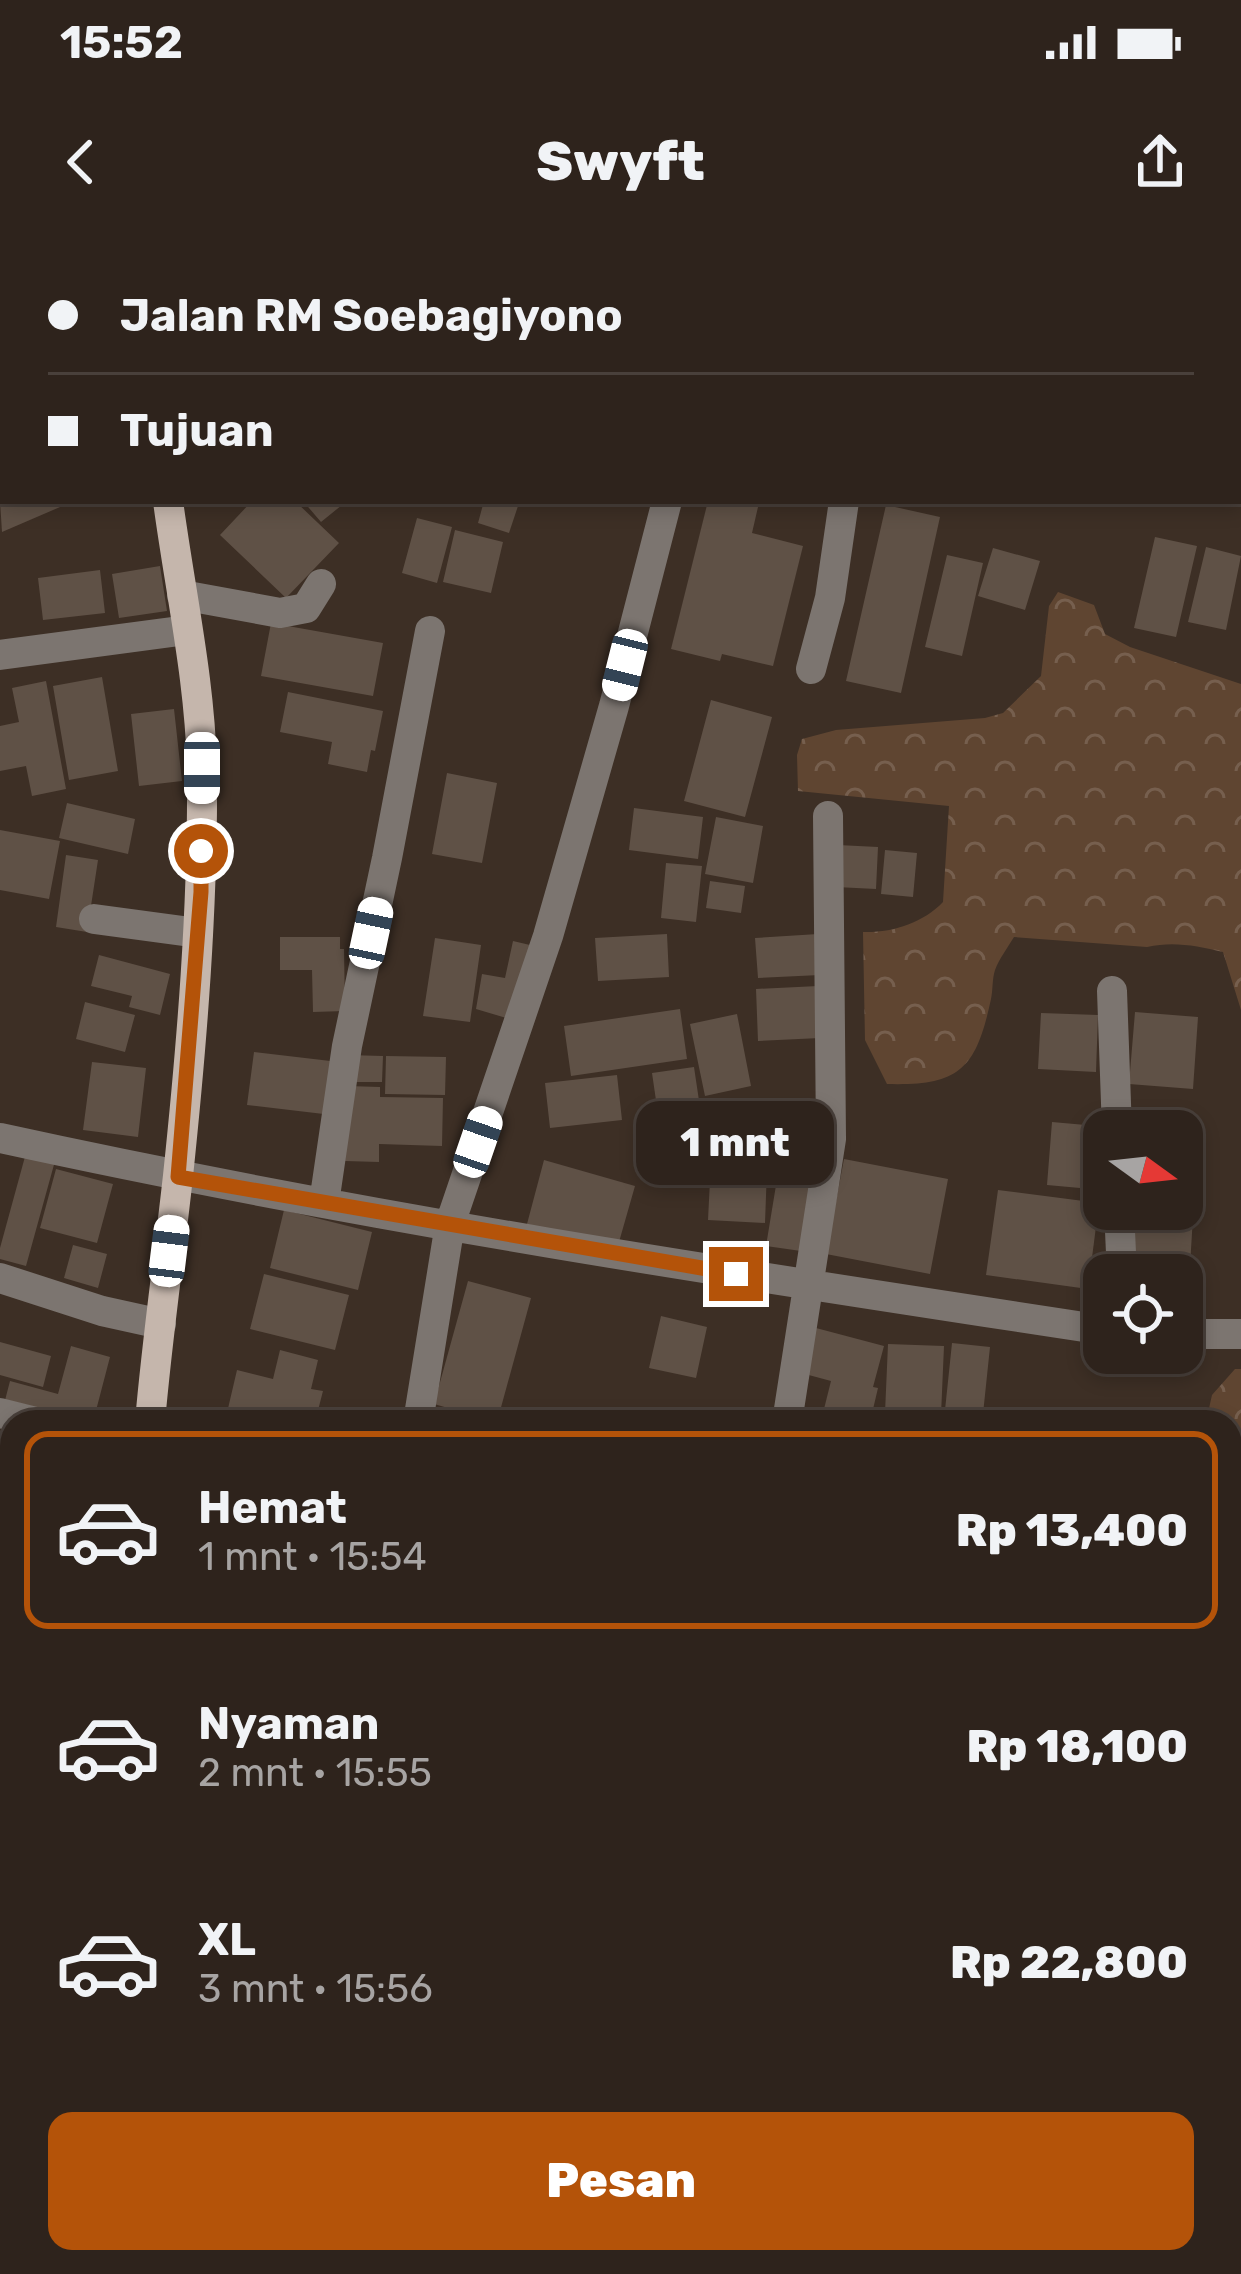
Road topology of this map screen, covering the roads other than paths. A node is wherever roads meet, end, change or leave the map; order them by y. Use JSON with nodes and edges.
{"nodes":[{"id":1,"x":168,"y":504,"type":"edge"},
{"id":2,"x":666,"y":504,"type":"edge"},
{"id":3,"x":844,"y":504,"type":"edge"},
{"id":4,"x":321,"y":584,"type":"dead end"},
{"id":5,"x":182,"y":595,"type":"junction"},
{"id":6,"x":187,"y":630,"type":"junction"},
{"id":7,"x":430,"y":631,"type":"dead end"},
{"id":8,"x":0,"y":655,"type":"edge"},
{"id":9,"x":811,"y":669,"type":"dead end"},
{"id":10,"x":828,"y":816,"type":"dead end"},
{"id":11,"x":94,"y":919,"type":"dead end"},
{"id":12,"x":198,"y":933,"type":"junction"},
{"id":13,"x":1112,"y":991,"type":"dead end"},
{"id":14,"x":1116,"y":1110,"type":"edge"},
{"id":15,"x":0,"y":1138,"type":"edge"},
{"id":16,"x":178,"y":1177,"type":"junction"},
{"id":17,"x":324,"y":1203,"type":"junction"},
{"id":18,"x":450,"y":1224,"type":"junction"},
{"id":19,"x":0,"y":1278,"type":"edge"},
{"id":20,"x":808,"y":1285,"type":"junction"},
{"id":21,"x":160,"y":1324,"type":"junction"},
{"id":22,"x":1083,"y":1327,"type":"edge"},
{"id":23,"x":1203,"y":1334,"type":"edge"},
{"id":24,"x":1241,"y":1334,"type":"edge"},
{"id":25,"x":151,"y":1410,"type":"edge"},
{"id":26,"x":420,"y":1410,"type":"edge"},
{"id":27,"x":789,"y":1410,"type":"edge"}],
"edges":[{"from":1,"to":5,"type":"main road"},
{"from":2,"to":18,"type":"street"},
{"from":3,"to":9,"type":"street"},
{"from":4,"to":5,"type":"street"},
{"from":5,"to":6,"type":"main road"},
{"from":6,"to":8,"type":"street"},
{"from":6,"to":12,"type":"main road"},
{"from":7,"to":17,"type":"street"},
{"from":10,"to":20,"type":"street"},
{"from":11,"to":12,"type":"street"},
{"from":12,"to":16,"type":"main road"},
{"from":13,"to":14,"type":"street"},
{"from":15,"to":16,"type":"street"},
{"from":16,"to":17,"type":"street"},
{"from":16,"to":21,"type":"main road"},
{"from":17,"to":18,"type":"street"},
{"from":18,"to":20,"type":"street"},
{"from":18,"to":26,"type":"street"},
{"from":19,"to":21,"type":"street"},
{"from":20,"to":22,"type":"street"},
{"from":20,"to":27,"type":"street"},
{"from":21,"to":25,"type":"main road"},
{"from":23,"to":24,"type":"street"}]}
